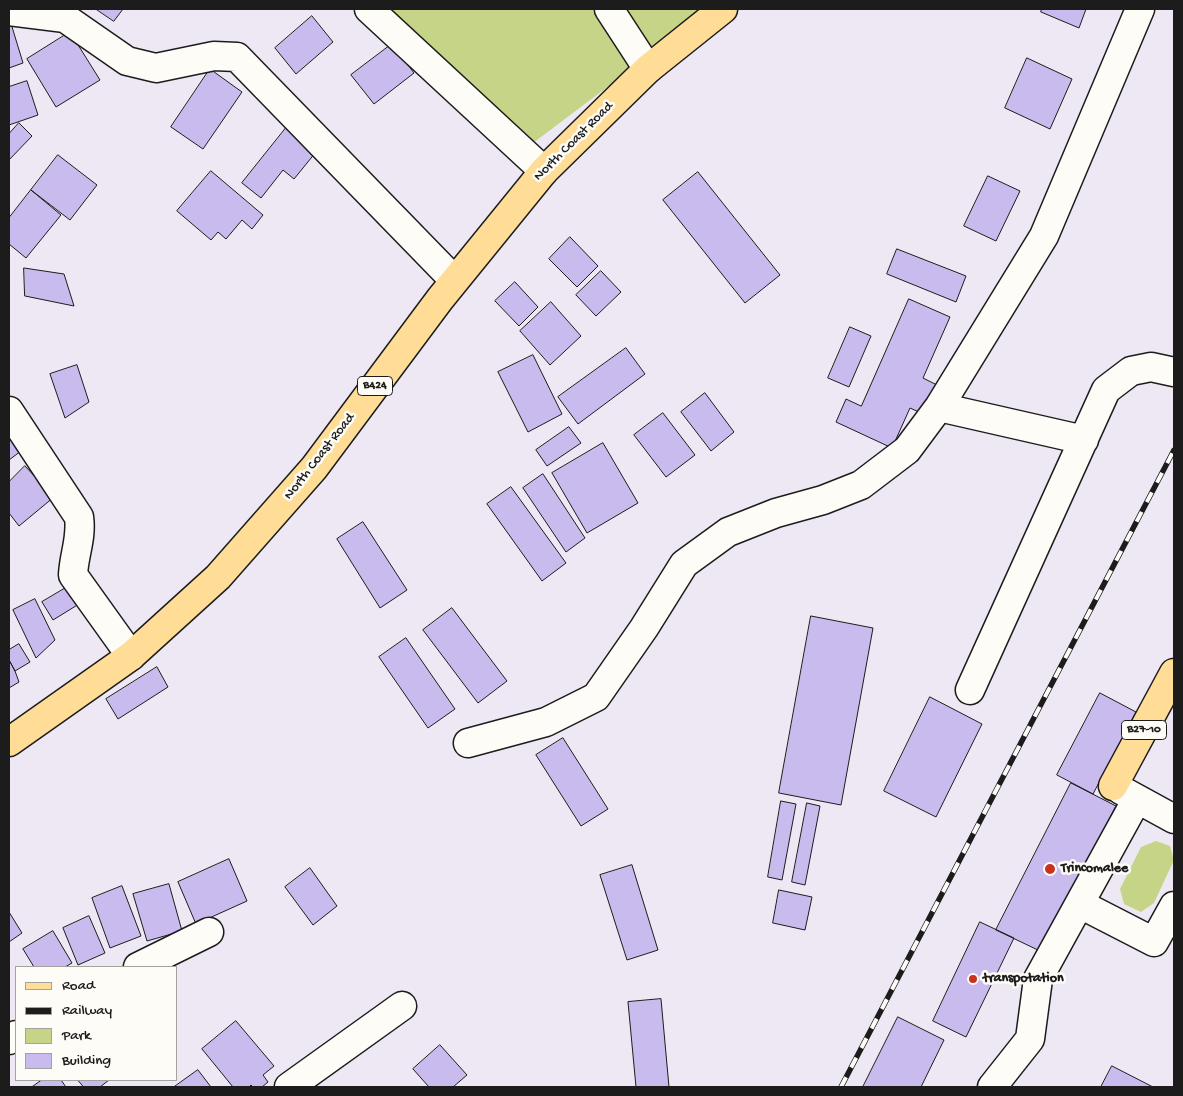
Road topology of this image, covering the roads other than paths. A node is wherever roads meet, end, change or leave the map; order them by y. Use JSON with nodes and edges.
{"nodes":[{"id":1,"x":369,"y":9,"type":"edge"},
{"id":2,"x":609,"y":9,"type":"edge"},
{"id":3,"x":723,"y":9,"type":"edge"},
{"id":4,"x":1140,"y":9,"type":"edge"},
{"id":5,"x":9,"y":11,"type":"edge"},
{"id":6,"x":648,"y":69,"type":"junction"},
{"id":7,"x":544,"y":170,"type":"junction"},
{"id":8,"x":454,"y":280,"type":"junction"},
{"id":9,"x":1174,"y":372,"type":"edge"},
{"id":10,"x":939,"y":406,"type":"junction"},
{"id":11,"x":9,"y":411,"type":"edge"},
{"id":12,"x":1084,"y":440,"type":"junction"},
{"id":13,"x":131,"y":656,"type":"junction"},
{"id":14,"x":1174,"y":673,"type":"edge"},
{"id":15,"x":970,"y":690,"type":"dead end"},
{"id":16,"x":9,"y":742,"type":"edge"},
{"id":17,"x":468,"y":743,"type":"dead end"},
{"id":18,"x":1114,"y":786,"type":"joint"},
{"id":19,"x":1137,"y":799,"type":"junction"},
{"id":20,"x":1174,"y":819,"type":"edge"},
{"id":21,"x":1080,"y":904,"type":"junction"},
{"id":22,"x":1174,"y":906,"type":"edge"},
{"id":23,"x":209,"y":932,"type":"dead end"},
{"id":24,"x":140,"y":966,"type":"edge"},
{"id":25,"x":402,"y":1006,"type":"dead end"},
{"id":26,"x":289,"y":1087,"type":"edge"},
{"id":27,"x":992,"y":1087,"type":"edge"}],
"edges":[{"from":1,"to":7,"type":"street"},
{"from":2,"to":6,"type":"street"},
{"from":3,"to":6,"type":"main road","name":"North Coast Road","number":"B424"},
{"from":4,"to":10,"type":"street"},
{"from":5,"to":8,"type":"street"},
{"from":6,"to":7,"type":"main road","name":"North Coast Road","number":"B424"},
{"from":7,"to":8,"type":"main road","name":"North Coast Road","number":"B424"},
{"from":8,"to":13,"type":"main road","name":"North Coast Road","number":"B424"},
{"from":9,"to":12,"type":"street"},
{"from":10,"to":12,"type":"street"},
{"from":10,"to":17,"type":"street"},
{"from":11,"to":13,"type":"street"},
{"from":12,"to":15,"type":"street"},
{"from":13,"to":16,"type":"main road","name":"North Coast Road","number":"B424"},
{"from":14,"to":18,"type":"main road","number":"B27-10"},
{"from":18,"to":19,"type":"street"},
{"from":19,"to":20,"type":"street"},
{"from":19,"to":21,"type":"street"},
{"from":21,"to":22,"type":"street"},
{"from":21,"to":27,"type":"street"},
{"from":23,"to":24,"type":"street"},
{"from":25,"to":26,"type":"street"}]}
